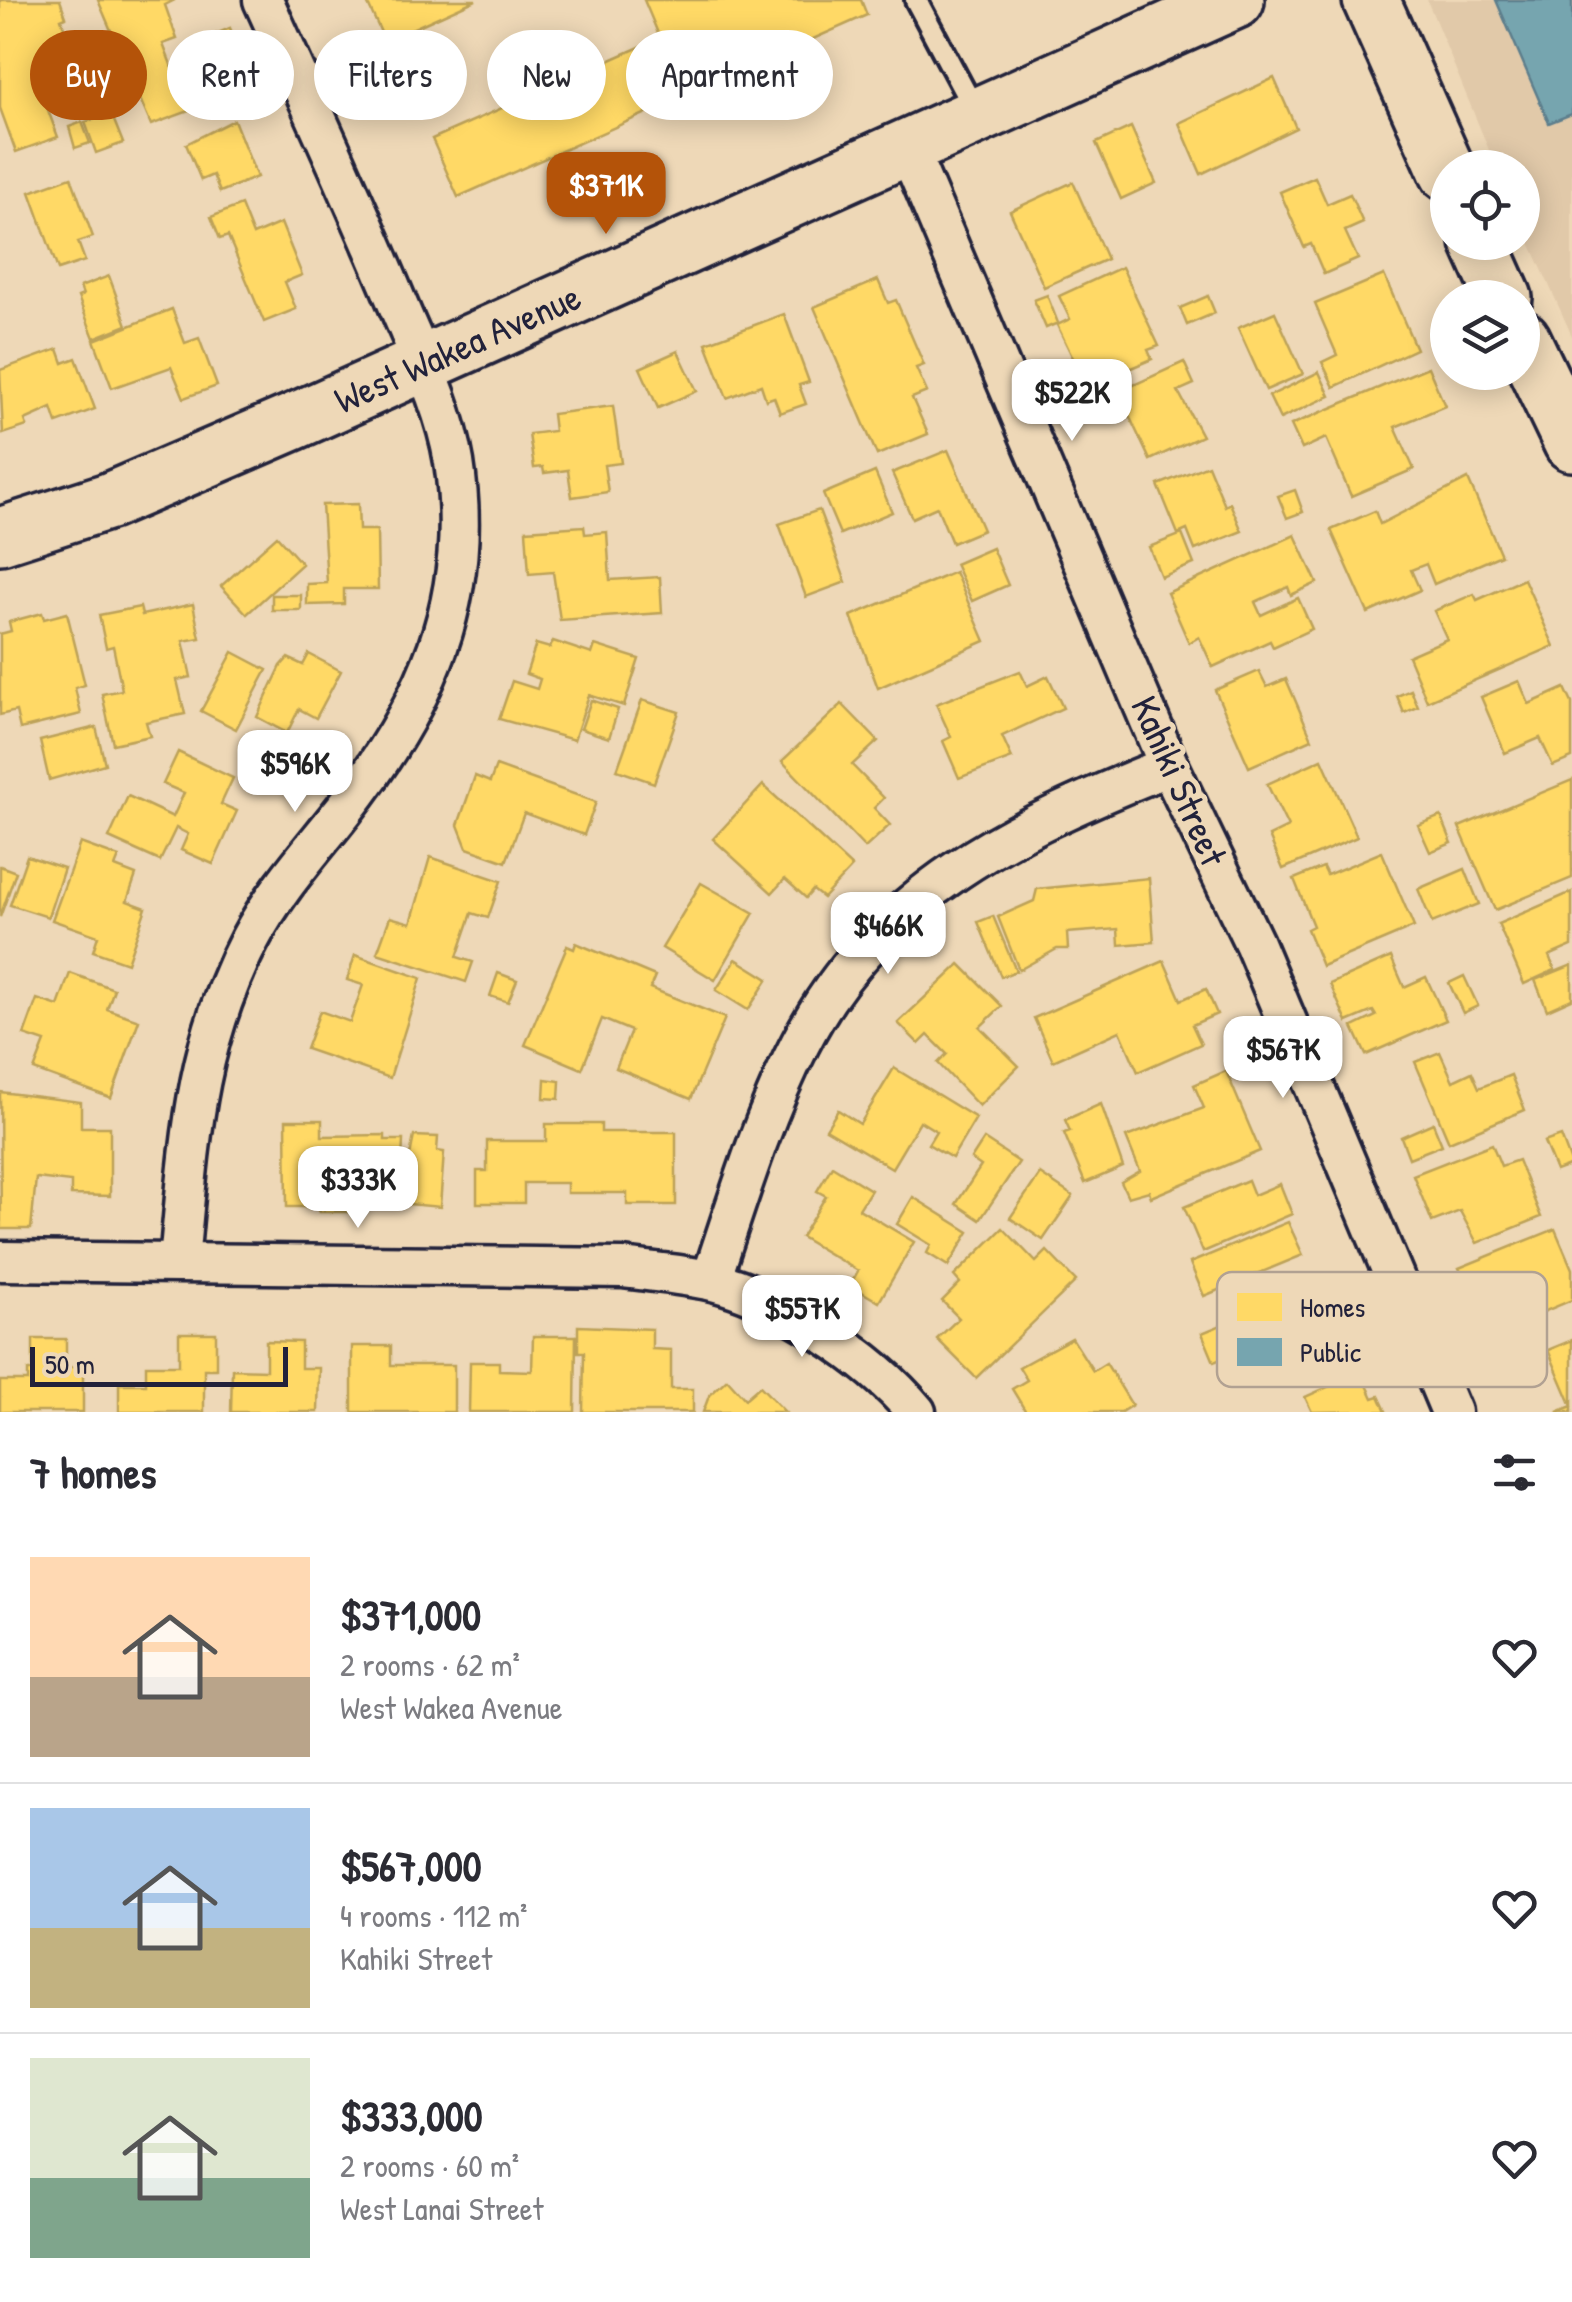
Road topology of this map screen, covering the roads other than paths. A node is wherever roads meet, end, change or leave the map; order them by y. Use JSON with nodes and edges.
{"nodes":[{"id":1,"x":263,"y":0,"type":"edge"},
{"id":2,"x":916,"y":0,"type":"edge"},
{"id":3,"x":1236,"y":0,"type":"edge"},
{"id":4,"x":1371,"y":0,"type":"edge"},
{"id":5,"x":978,"y":117,"type":"junction"},
{"id":6,"x":908,"y":149,"type":"junction"},
{"id":7,"x":1438,"y":150,"type":"edge"},
{"id":8,"x":423,"y":364,"type":"junction"},
{"id":9,"x":1540,"y":376,"type":"edge"},
{"id":10,"x":1572,"y":443,"type":"edge"},
{"id":11,"x":0,"y":536,"type":"edge"},
{"id":12,"x":1169,"y":766,"type":"junction"},
{"id":13,"x":0,"y":1261,"type":"edge"},
{"id":14,"x":180,"y":1262,"type":"junction"},
{"id":15,"x":1392,"y":1272,"type":"edge"},
{"id":16,"x":711,"y":1280,"type":"junction"},
{"id":17,"x":1440,"y":1387,"type":"edge"},
{"id":18,"x":916,"y":1412,"type":"edge"},
{"id":19,"x":1451,"y":1412,"type":"edge"}],
"edges":[{"from":1,"to":8,"type":"street"},
{"from":2,"to":5,"type":"lane"},
{"from":3,"to":5,"type":"street","name":"West Wakea Avenue"},
{"from":4,"to":7,"type":"street"},
{"from":5,"to":6,"type":"street","name":"West Wakea Avenue"},
{"from":6,"to":8,"type":"street","name":"West Wakea Avenue"},
{"from":6,"to":12,"type":"street","name":"Kahiki Street"},
{"from":8,"to":11,"type":"street","name":"West Wakea Avenue"},
{"from":8,"to":14,"type":"street"},
{"from":9,"to":10,"type":"street"},
{"from":12,"to":15,"type":"street","name":"Kahiki Street"},
{"from":12,"to":16,"type":"street"},
{"from":13,"to":14,"type":"street"},
{"from":14,"to":16,"type":"street"},
{"from":16,"to":18,"type":"street"},
{"from":17,"to":19,"type":"street","name":"Kahiki Street"}]}
